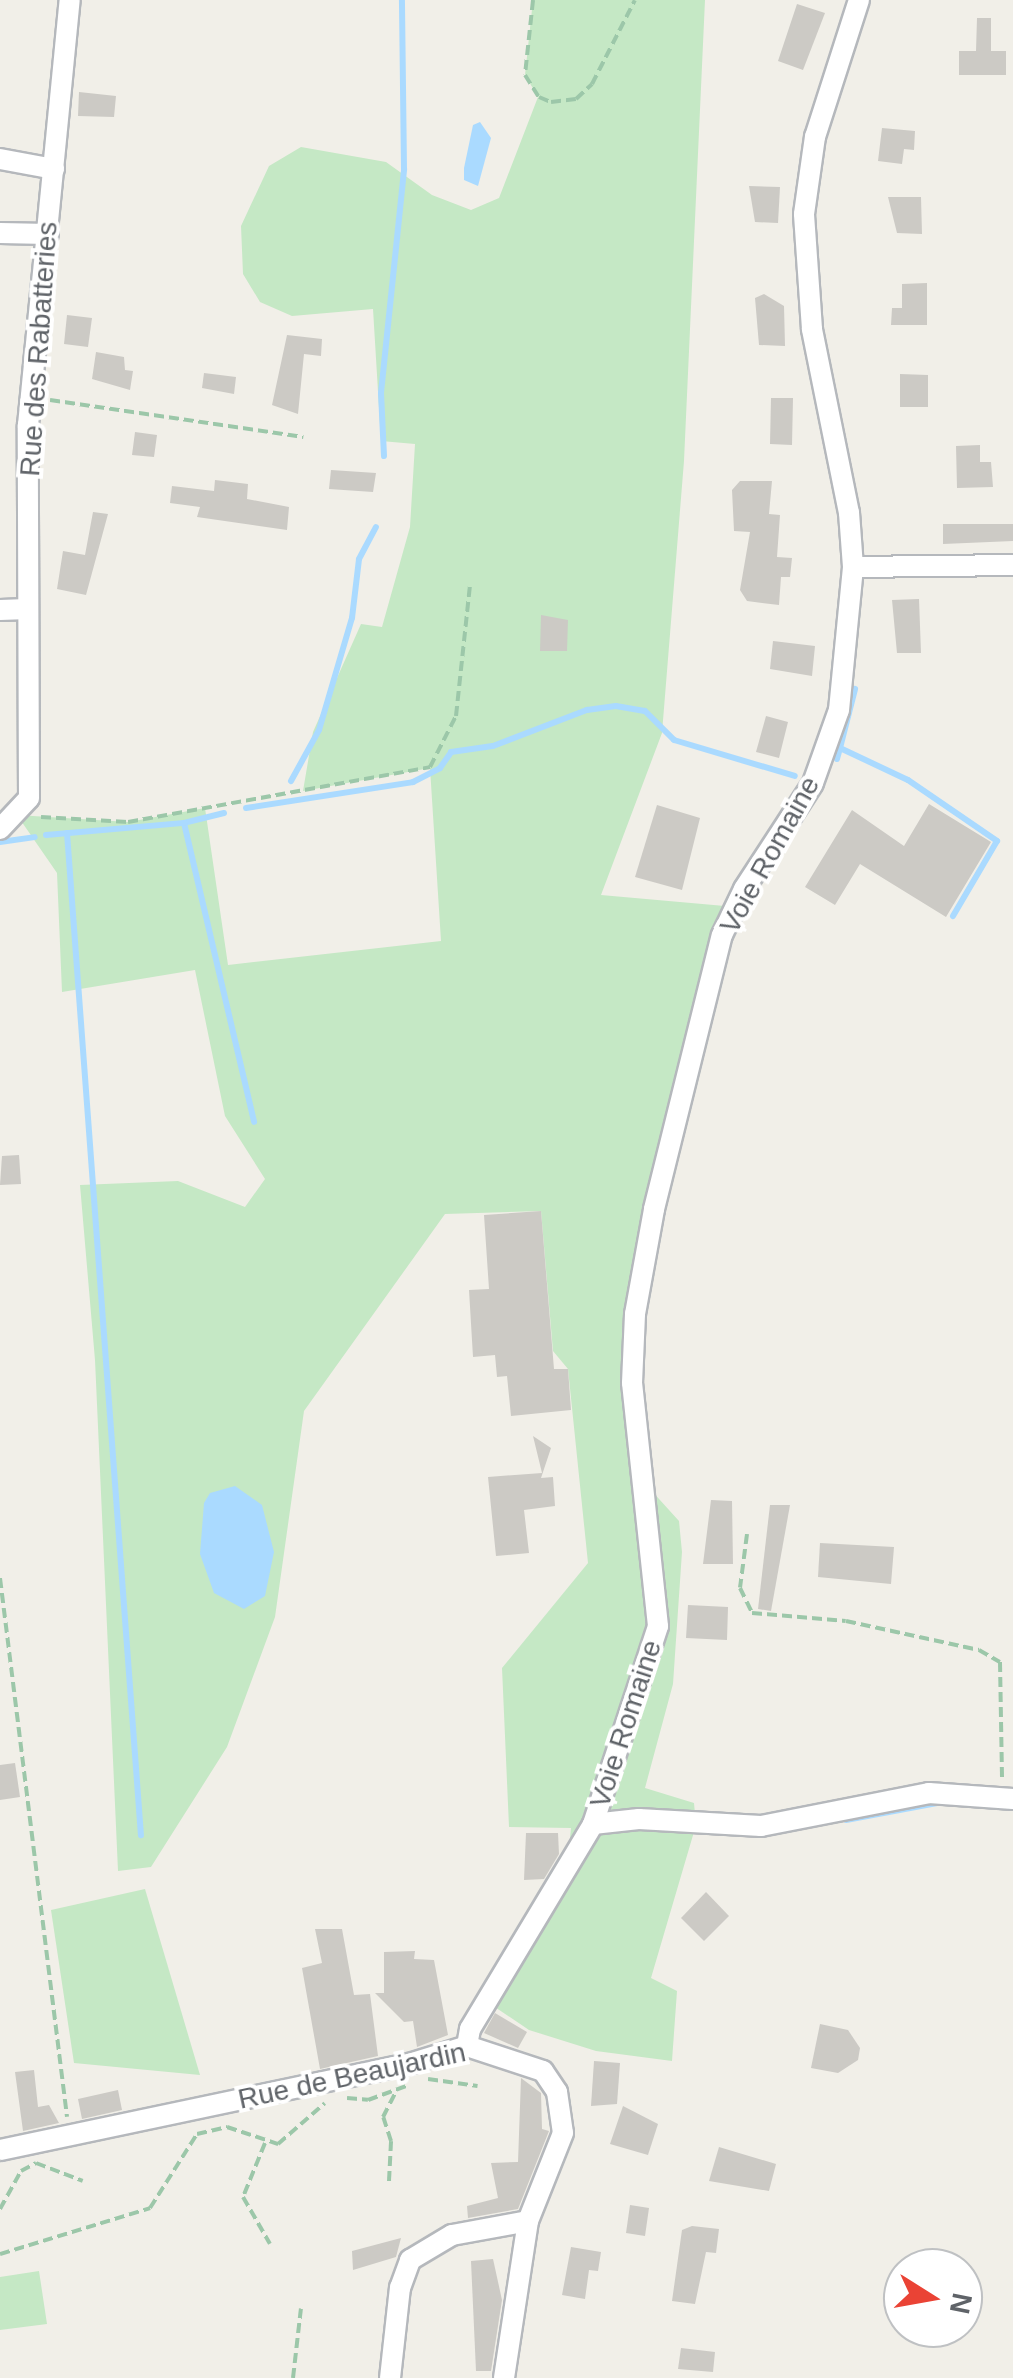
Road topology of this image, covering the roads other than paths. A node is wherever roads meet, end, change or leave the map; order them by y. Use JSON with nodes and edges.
{"nodes":[{"id":1,"x":70,"y":0,"type":"edge"},
{"id":2,"x":860,"y":0,"type":"edge"},
{"id":3,"x":0,"y":159,"type":"edge"},
{"id":4,"x":54,"y":169,"type":"junction"},
{"id":5,"x":0,"y":233,"type":"edge"},
{"id":6,"x":48,"y":234,"type":"junction"},
{"id":7,"x":1013,"y":565,"type":"edge"},
{"id":8,"x":853,"y":568,"type":"junction"},
{"id":9,"x":28,"y":609,"type":"junction"},
{"id":10,"x":0,"y":610,"type":"edge"},
{"id":11,"x":8,"y":822,"type":"edge"},
{"id":12,"x":1008,"y":1798,"type":"edge"},
{"id":13,"x":593,"y":1824,"type":"junction"},
{"id":14,"x":467,"y":2046,"type":"junction"},
{"id":15,"x":0,"y":2150,"type":"edge"},
{"id":16,"x":528,"y":2221,"type":"junction"},
{"id":17,"x":390,"y":2378,"type":"edge"},
{"id":18,"x":504,"y":2378,"type":"edge"}],
"edges":[{"from":1,"to":4,"type":"street","name":"Rue des Rabatteries"},
{"from":2,"to":8,"type":"street","name":"Voie Romaine"},
{"from":3,"to":4,"type":"street"},
{"from":4,"to":6,"type":"street","name":"Rue des Rabatteries"},
{"from":5,"to":6,"type":"street"},
{"from":6,"to":9,"type":"street","name":"Rue des Rabatteries"},
{"from":7,"to":8,"type":"street"},
{"from":8,"to":13,"type":"street","name":"Voie Romaine"},
{"from":9,"to":10,"type":"street"},
{"from":9,"to":11,"type":"street","name":"Rue des Rabatteries"},
{"from":12,"to":13,"type":"street"},
{"from":13,"to":14,"type":"street","name":"Voie Romaine"},
{"from":14,"to":15,"type":"street","name":"Rue de Beaujardin"},
{"from":14,"to":16,"type":"street","name":"Rue de Beaujardin"},
{"from":16,"to":17,"type":"street"},
{"from":16,"to":18,"type":"street","name":"Rue de Beaujardin"}]}
